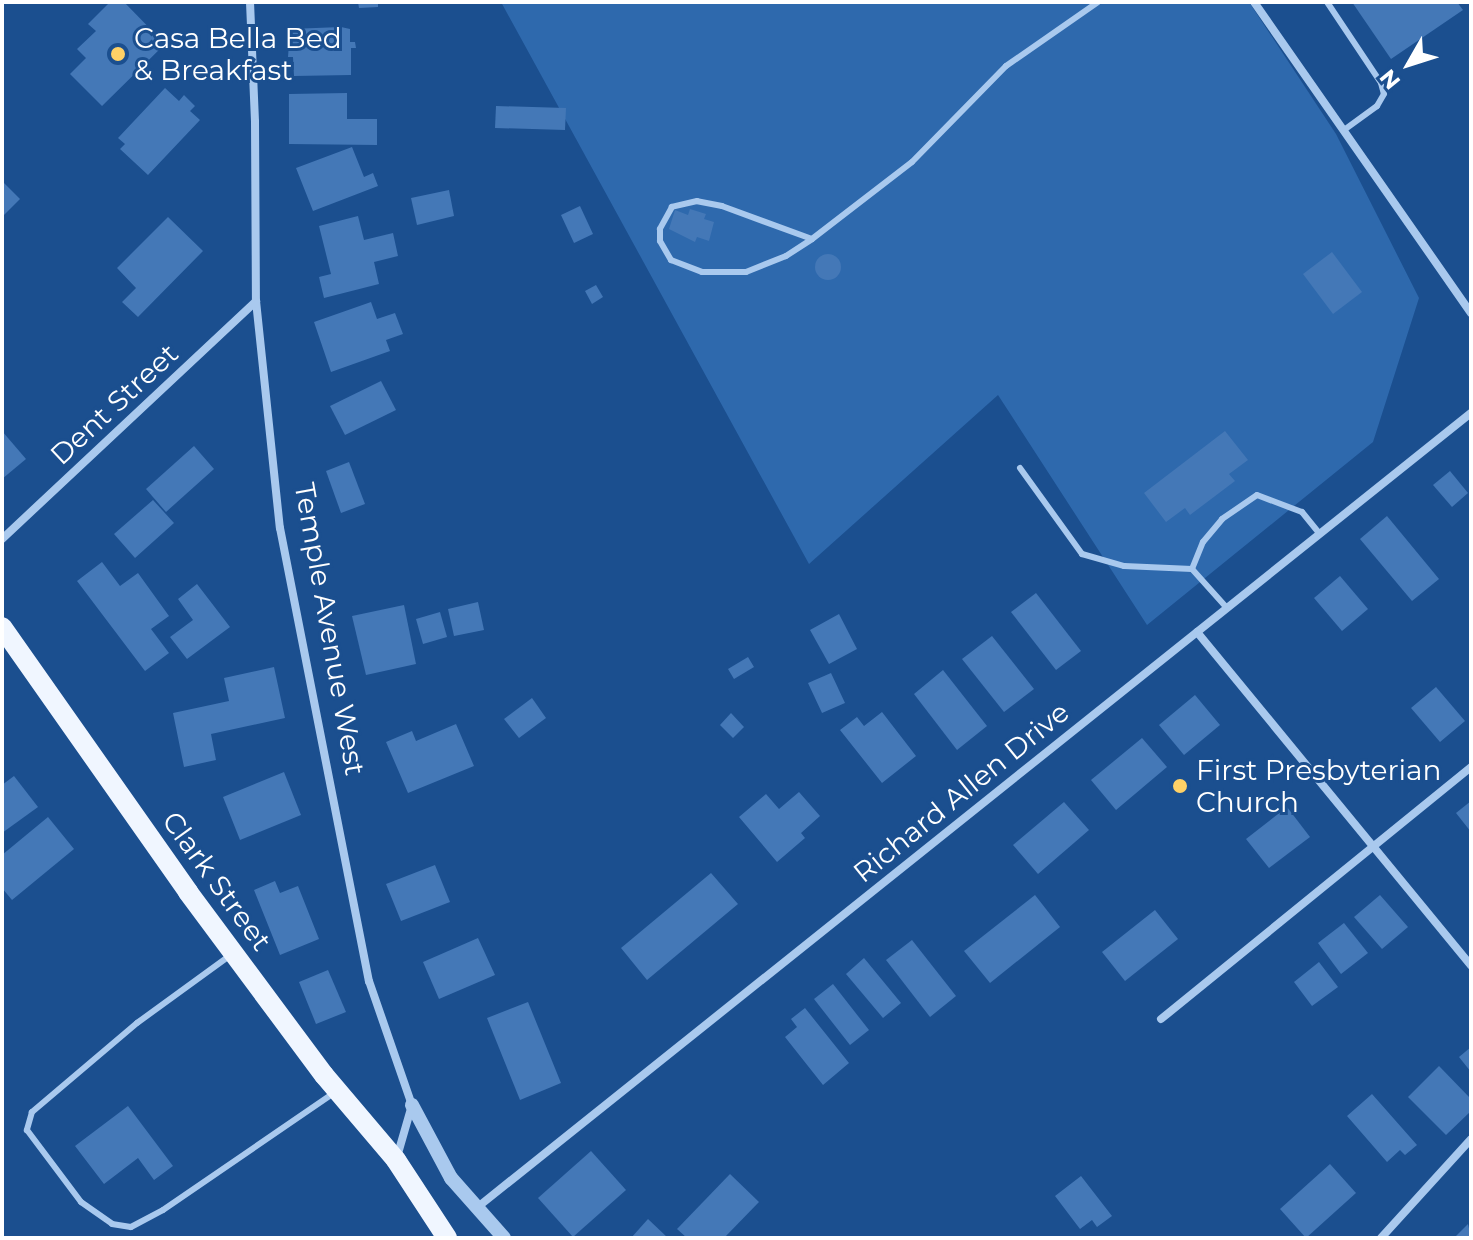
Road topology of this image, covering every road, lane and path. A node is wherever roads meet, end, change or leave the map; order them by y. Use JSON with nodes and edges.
{"nodes":[{"id":1,"x":250,"y":2,"type":"edge"},
{"id":2,"x":1098,"y":2,"type":"edge"},
{"id":3,"x":1254,"y":2,"type":"edge"},
{"id":4,"x":1327,"y":2,"type":"edge"},
{"id":5,"x":1344,"y":130,"type":"junction"},
{"id":6,"x":812,"y":239,"type":"junction"},
{"id":7,"x":256,"y":301,"type":"junction"},
{"id":8,"x":1471,"y":313,"type":"edge"},
{"id":9,"x":1471,"y":413,"type":"edge"},
{"id":10,"x":1020,"y":468,"type":"dead end"},
{"id":11,"x":1320,"y":534,"type":"junction"},
{"id":12,"x":2,"y":539,"type":"edge"},
{"id":13,"x":1192,"y":569,"type":"junction"},
{"id":14,"x":1227,"y":608,"type":"junction"},
{"id":15,"x":1197,"y":632,"type":"junction"},
{"id":16,"x":4,"y":635,"type":"edge"},
{"id":17,"x":1471,"y":767,"type":"edge"},
{"id":18,"x":1371,"y":847,"type":"junction"},
{"id":19,"x":233,"y":953,"type":"junction"},
{"id":20,"x":1471,"y":966,"type":"edge"},
{"id":21,"x":1161,"y":1019,"type":"dead end"},
{"id":22,"x":337,"y":1091,"type":"junction"},
{"id":23,"x":412,"y":1105,"type":"junction"},
{"id":24,"x":1471,"y":1139,"type":"edge"},
{"id":25,"x":396,"y":1160,"type":"junction"},
{"id":26,"x":479,"y":1206,"type":"junction"},
{"id":27,"x":447,"y":1238,"type":"edge"},
{"id":28,"x":504,"y":1238,"type":"edge"},
{"id":29,"x":1381,"y":1238,"type":"edge"}],
"edges":[{"from":1,"to":7,"type":"street","name":"Temple Avenue West"},
{"from":2,"to":6,"type":"lane"},
{"from":3,"to":5,"type":"street"},
{"from":4,"to":5,"type":"lane"},
{"from":5,"to":8,"type":"street"},
{"from":6,"to":6,"type":"lane"},
{"from":7,"to":12,"type":"street","name":"Dent Street"},
{"from":7,"to":23,"type":"street","name":"Temple Avenue West"},
{"from":9,"to":11,"type":"street","name":"Richard Allen Drive"},
{"from":10,"to":13,"type":"lane"},
{"from":11,"to":13,"type":"lane"},
{"from":11,"to":14,"type":"street","name":"Richard Allen Drive"},
{"from":13,"to":14,"type":"lane"},
{"from":14,"to":15,"type":"street","name":"Richard Allen Drive"},
{"from":15,"to":18,"type":"street"},
{"from":15,"to":26,"type":"street","name":"Richard Allen Drive"},
{"from":16,"to":19,"type":"main road","name":"Clark Street"},
{"from":17,"to":18,"type":"street"},
{"from":18,"to":20,"type":"street"},
{"from":18,"to":21,"type":"street"},
{"from":19,"to":22,"type":"main road","name":"Clark Street"},
{"from":19,"to":22,"type":"lane"},
{"from":22,"to":25,"type":"main road","name":"Clark Street"},
{"from":23,"to":25,"type":"street"},
{"from":23,"to":26,"type":"street"},
{"from":24,"to":29,"type":"street"},
{"from":25,"to":27,"type":"main road"},
{"from":26,"to":28,"type":"street"}]}
